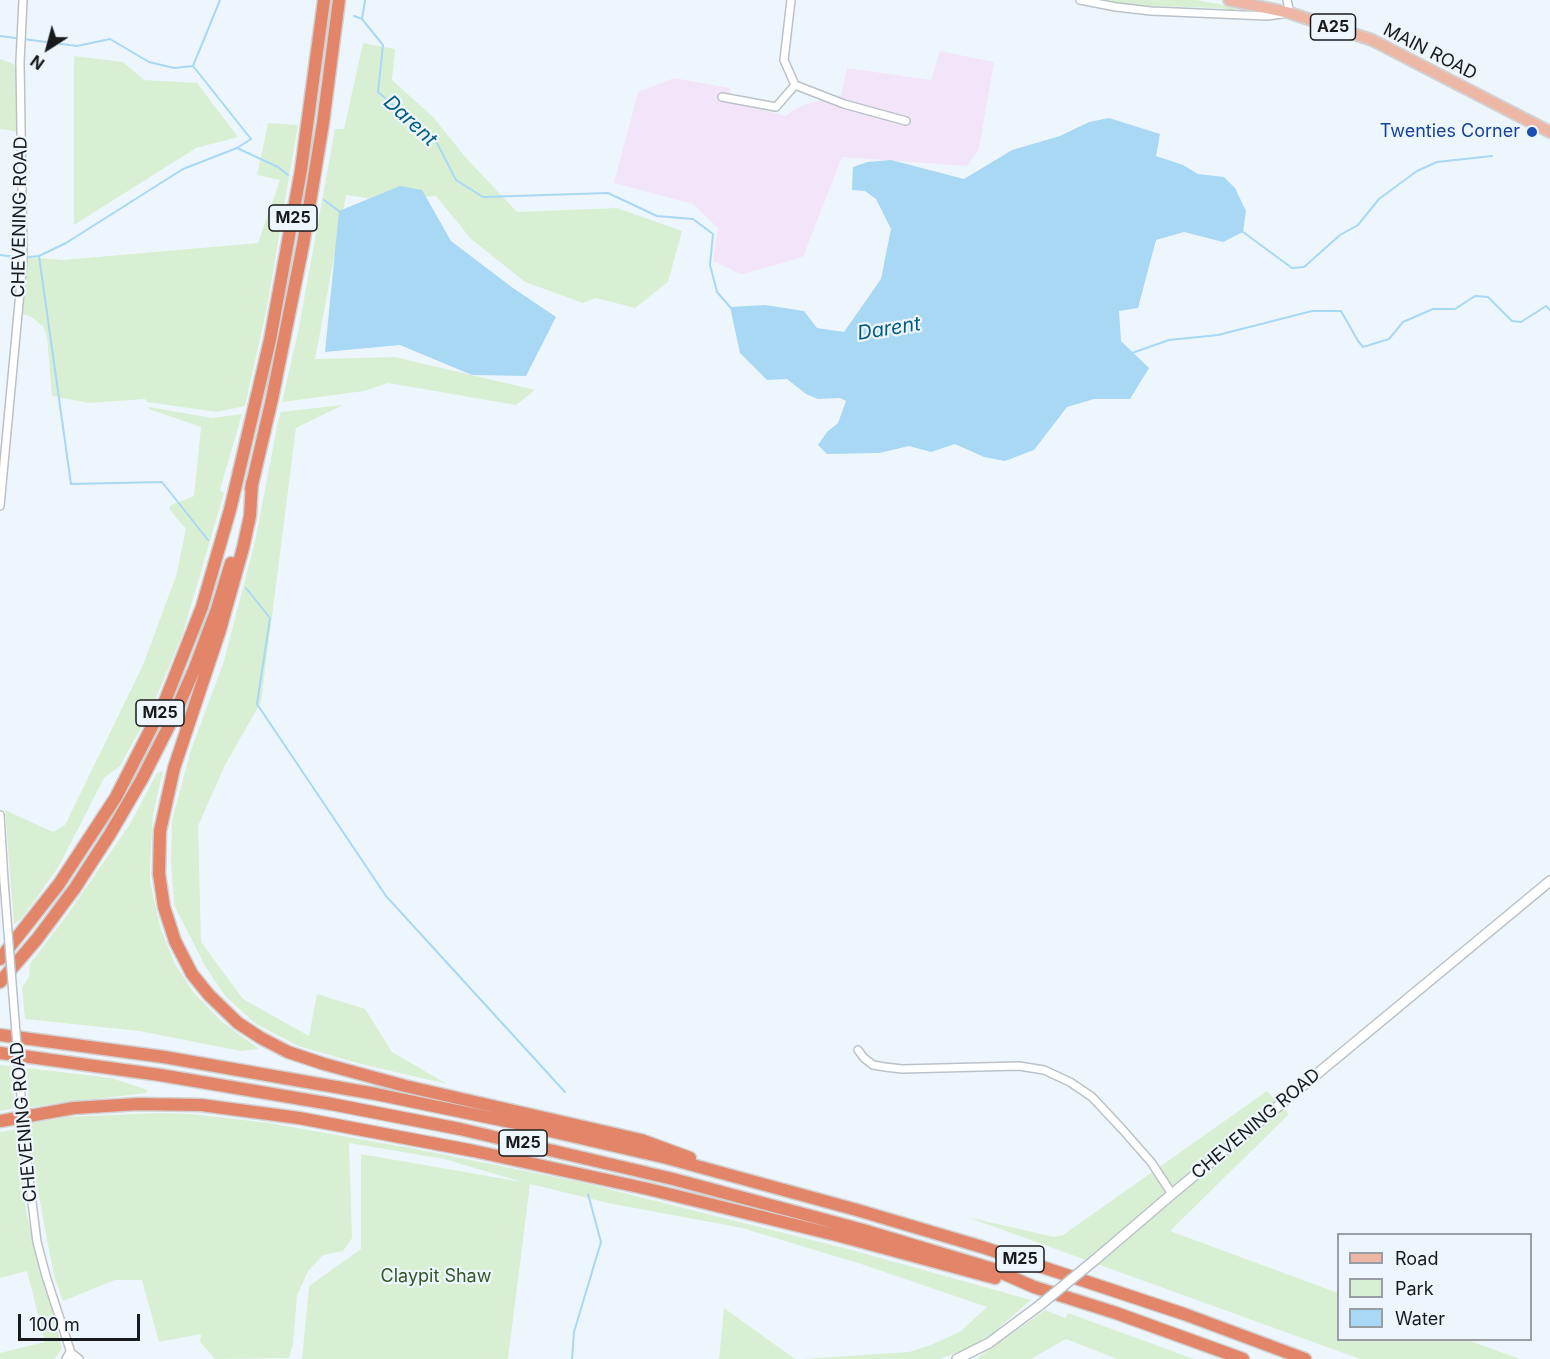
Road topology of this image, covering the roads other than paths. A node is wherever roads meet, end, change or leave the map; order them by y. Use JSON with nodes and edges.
{"nodes":[{"id":1,"x":23,"y":0,"type":"edge"},
{"id":2,"x":324,"y":0,"type":"edge"},
{"id":3,"x":339,"y":0,"type":"edge"},
{"id":4,"x":346,"y":0,"type":"edge"},
{"id":5,"x":791,"y":0,"type":"edge"},
{"id":6,"x":1080,"y":0,"type":"edge"},
{"id":7,"x":1229,"y":0,"type":"edge"},
{"id":8,"x":1287,"y":0,"type":"edge"},
{"id":9,"x":1290,"y":13,"type":"junction"},
{"id":10,"x":334,"y":37,"type":"junction"},
{"id":11,"x":795,"y":85,"type":"junction"},
{"id":12,"x":722,"y":97,"type":"dead end"},
{"id":13,"x":906,"y":121,"type":"dead end"},
{"id":14,"x":1550,"y":132,"type":"edge"},
{"id":15,"x":252,"y":483,"type":"junction"},
{"id":16,"x":0,"y":506,"type":"edge"},
{"id":17,"x":0,"y":815,"type":"edge"},
{"id":18,"x":1550,"y":880,"type":"edge"},
{"id":19,"x":0,"y":959,"type":"edge"},
{"id":20,"x":0,"y":982,"type":"edge"},
{"id":21,"x":0,"y":1035,"type":"edge"},
{"id":22,"x":858,"y":1050,"type":"dead end"},
{"id":23,"x":0,"y":1053,"type":"edge"},
{"id":24,"x":0,"y":1121,"type":"edge"},
{"id":25,"x":730,"y":1175,"type":"junction"},
{"id":26,"x":1172,"y":1194,"type":"junction"},
{"id":27,"x":1034,"y":1287,"type":"junction"},
{"id":28,"x":70,"y":1357,"type":"edge"},
{"id":29,"x":79,"y":1359,"type":"edge"},
{"id":30,"x":957,"y":1359,"type":"edge"},
{"id":31,"x":1243,"y":1359,"type":"edge"},
{"id":32,"x":1305,"y":1359,"type":"edge"}],
"edges":[{"from":1,"to":16,"type":"street","name":"CHEVENING ROAD"},
{"from":2,"to":19,"type":"highway","number":"M25"},
{"from":3,"to":10,"type":"highway","number":"M25"},
{"from":4,"to":10,"type":"highway","number":"M25"},
{"from":5,"to":11,"type":"street"},
{"from":6,"to":9,"type":"street"},
{"from":7,"to":9,"type":"main road","name":"MAIN ROAD","number":"A25"},
{"from":8,"to":9,"type":"street"},
{"from":9,"to":14,"type":"main road","name":"MAIN ROAD","number":"A25"},
{"from":10,"to":15,"type":"highway","number":"M25"},
{"from":11,"to":12,"type":"street"},
{"from":11,"to":13,"type":"street"},
{"from":15,"to":20,"type":"highway","number":"M25"},
{"from":15,"to":25,"type":"highway","number":"M25"},
{"from":17,"to":28,"type":"street","name":"CHEVENING ROAD","bridge":true},
{"from":18,"to":26,"type":"main road","name":"CHEVENING ROAD"},
{"from":21,"to":25,"type":"highway","number":"M25"},
{"from":22,"to":26,"type":"street"},
{"from":23,"to":27,"type":"highway","number":"M25"},
{"from":24,"to":27,"type":"highway","number":"M25"},
{"from":25,"to":32,"type":"highway","number":"M25"},
{"from":26,"to":30,"type":"main road","name":"CHEVENING ROAD","bridge":true},
{"from":27,"to":31,"type":"highway","number":"M25"},
{"from":28,"to":29,"type":"street","name":"CHEVENING ROAD"}]}
